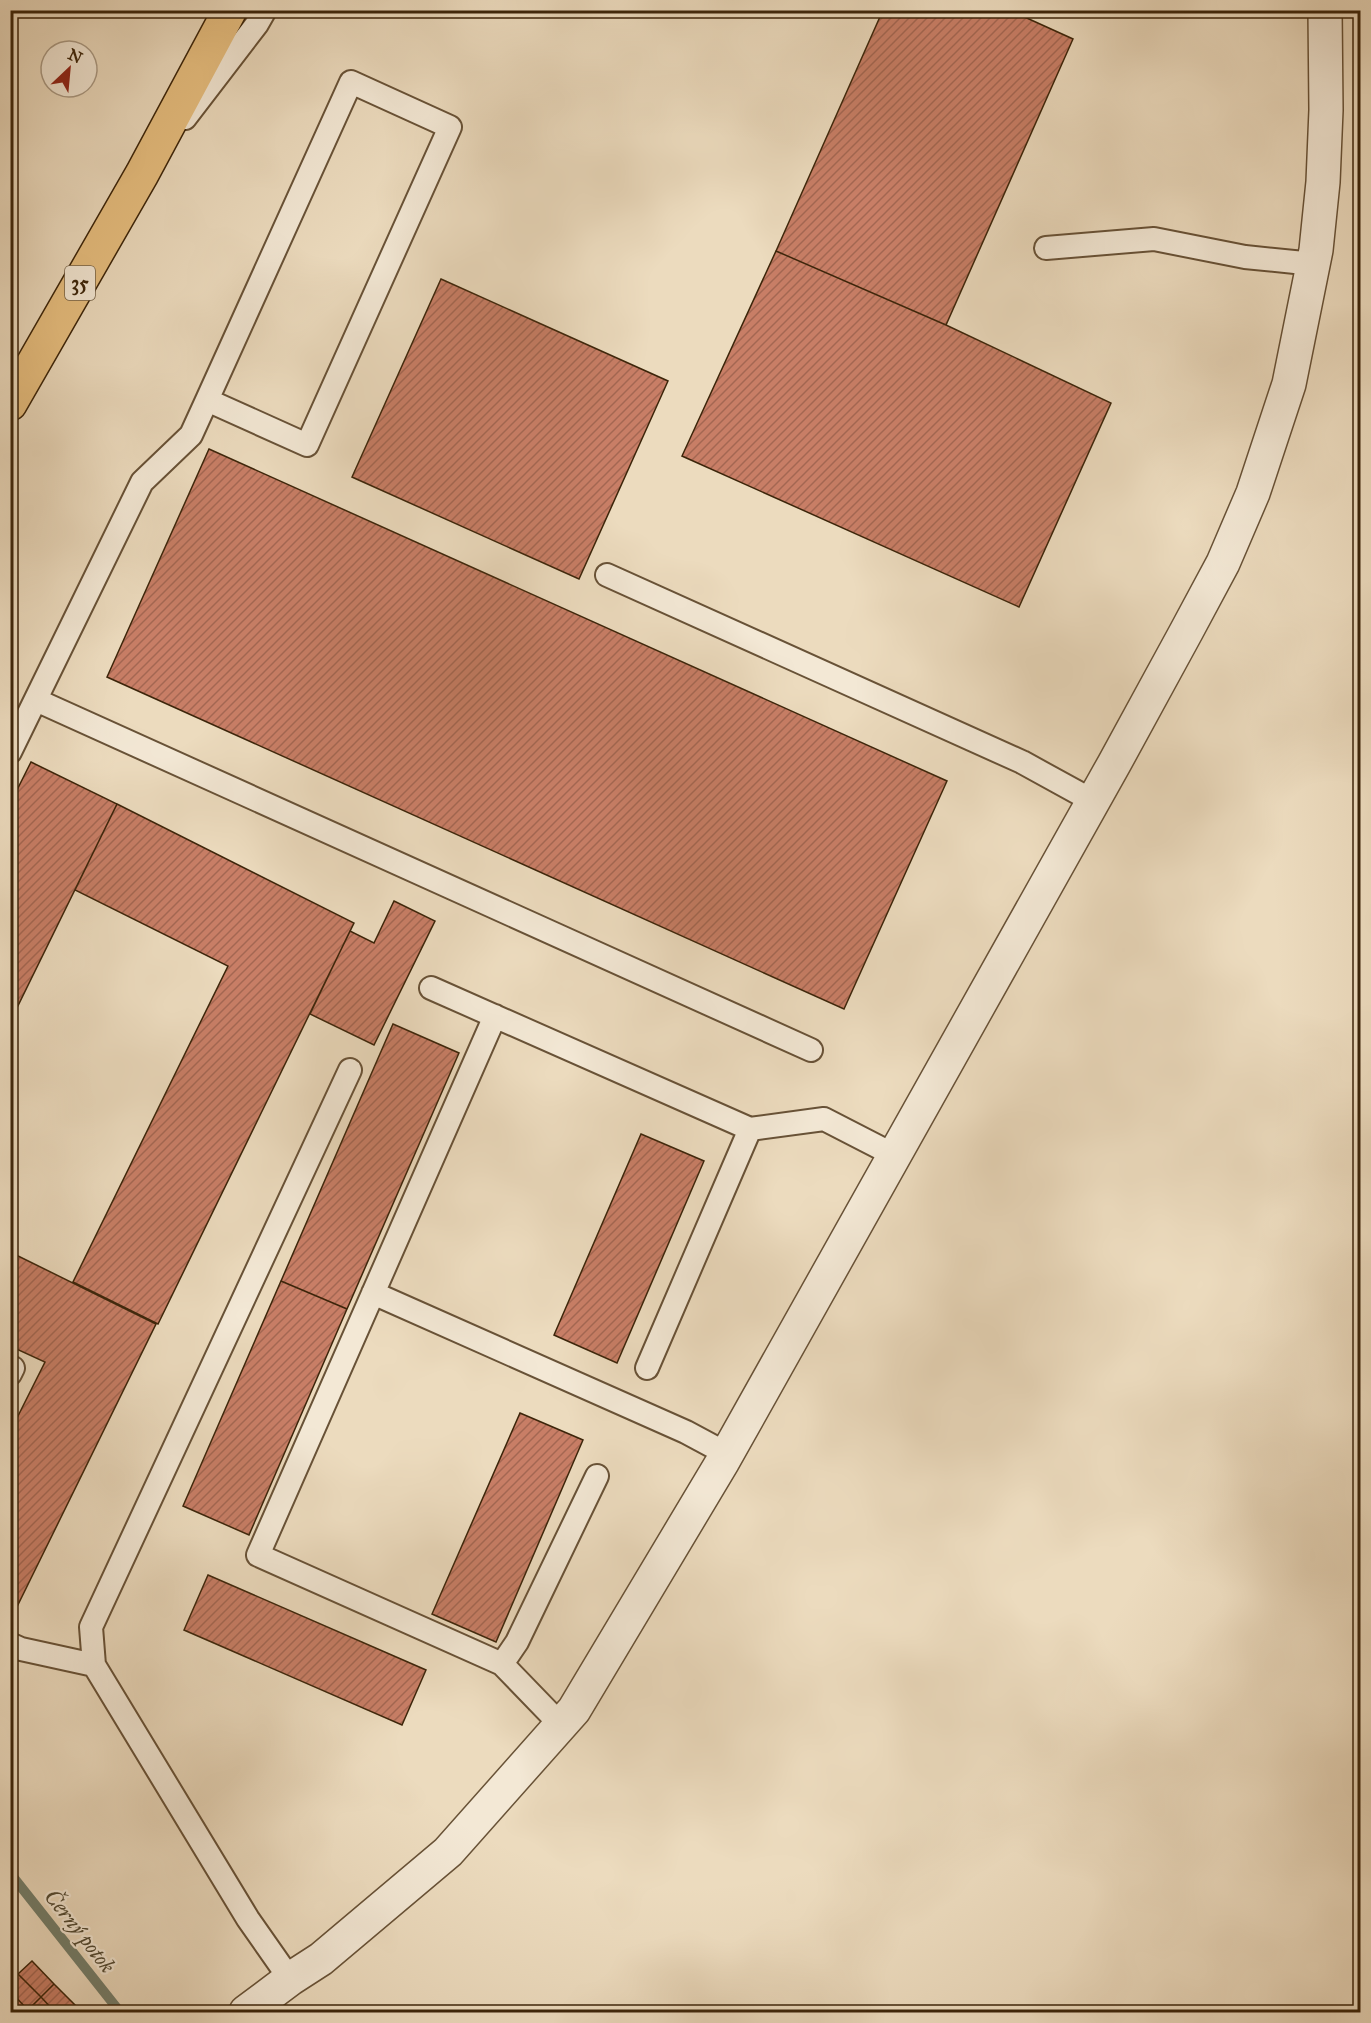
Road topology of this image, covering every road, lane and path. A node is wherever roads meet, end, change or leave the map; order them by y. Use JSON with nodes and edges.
{"nodes":[{"id":1,"x":230,"y":10,"type":"edge"},
{"id":2,"x":265,"y":10,"type":"edge"},
{"id":3,"x":1325,"y":10,"type":"edge"},
{"id":4,"x":142,"y":174,"type":"junction"},
{"id":5,"x":1046,"y":248,"type":"dead end"},
{"id":6,"x":1314,"y":264,"type":"junction"},
{"id":7,"x":207,"y":400,"type":"junction"},
{"id":8,"x":10,"y":404,"type":"edge"},
{"id":9,"x":607,"y":575,"type":"dead end"},
{"id":10,"x":36,"y":700,"type":"junction"},
{"id":11,"x":10,"y":752,"type":"edge"},
{"id":12,"x":1093,"y":801,"type":"junction"},
{"id":13,"x":431,"y":988,"type":"dead end"},
{"id":14,"x":495,"y":1016,"type":"junction"},
{"id":15,"x":811,"y":1050,"type":"dead end"},
{"id":16,"x":350,"y":1070,"type":"dead end"},
{"id":17,"x":750,"y":1129,"type":"junction"},
{"id":18,"x":894,"y":1155,"type":"junction"},
{"id":19,"x":374,"y":1293,"type":"junction"},
{"id":20,"x":10,"y":1367,"type":"edge"},
{"id":21,"x":647,"y":1368,"type":"dead end"},
{"id":22,"x":10,"y":1374,"type":"edge"},
{"id":23,"x":727,"y":1454,"type":"junction"},
{"id":24,"x":597,"y":1476,"type":"dead end"},
{"id":25,"x":10,"y":1644,"type":"edge"},
{"id":26,"x":502,"y":1664,"type":"junction"},
{"id":27,"x":94,"y":1665,"type":"junction"},
{"id":28,"x":561,"y":1725,"type":"junction"},
{"id":29,"x":290,"y":1979,"type":"junction"},
{"id":30,"x":246,"y":2013,"type":"edge"}],
"edges":[{"from":1,"to":4,"type":"main road","number":"35"},
{"from":2,"to":4,"type":"lane"},
{"from":3,"to":6,"type":"street"},
{"from":4,"to":8,"type":"main road","number":"35"},
{"from":5,"to":6,"type":"lane"},
{"from":6,"to":12,"type":"street"},
{"from":7,"to":7,"type":"lane"},
{"from":7,"to":10,"type":"lane"},
{"from":9,"to":12,"type":"lane"},
{"from":10,"to":11,"type":"lane"},
{"from":10,"to":15,"type":"lane"},
{"from":12,"to":18,"type":"street"},
{"from":13,"to":14,"type":"lane"},
{"from":14,"to":17,"type":"lane"},
{"from":14,"to":19,"type":"lane"},
{"from":16,"to":27,"type":"lane"},
{"from":17,"to":18,"type":"lane"},
{"from":17,"to":21,"type":"lane"},
{"from":18,"to":23,"type":"street"},
{"from":19,"to":23,"type":"lane"},
{"from":19,"to":26,"type":"lane"},
{"from":20,"to":22,"type":"lane"},
{"from":23,"to":28,"type":"street"},
{"from":24,"to":26,"type":"lane"},
{"from":25,"to":27,"type":"lane"},
{"from":26,"to":28,"type":"lane"},
{"from":27,"to":29,"type":"lane"},
{"from":28,"to":29,"type":"street"},
{"from":29,"to":30,"type":"street"}]}
